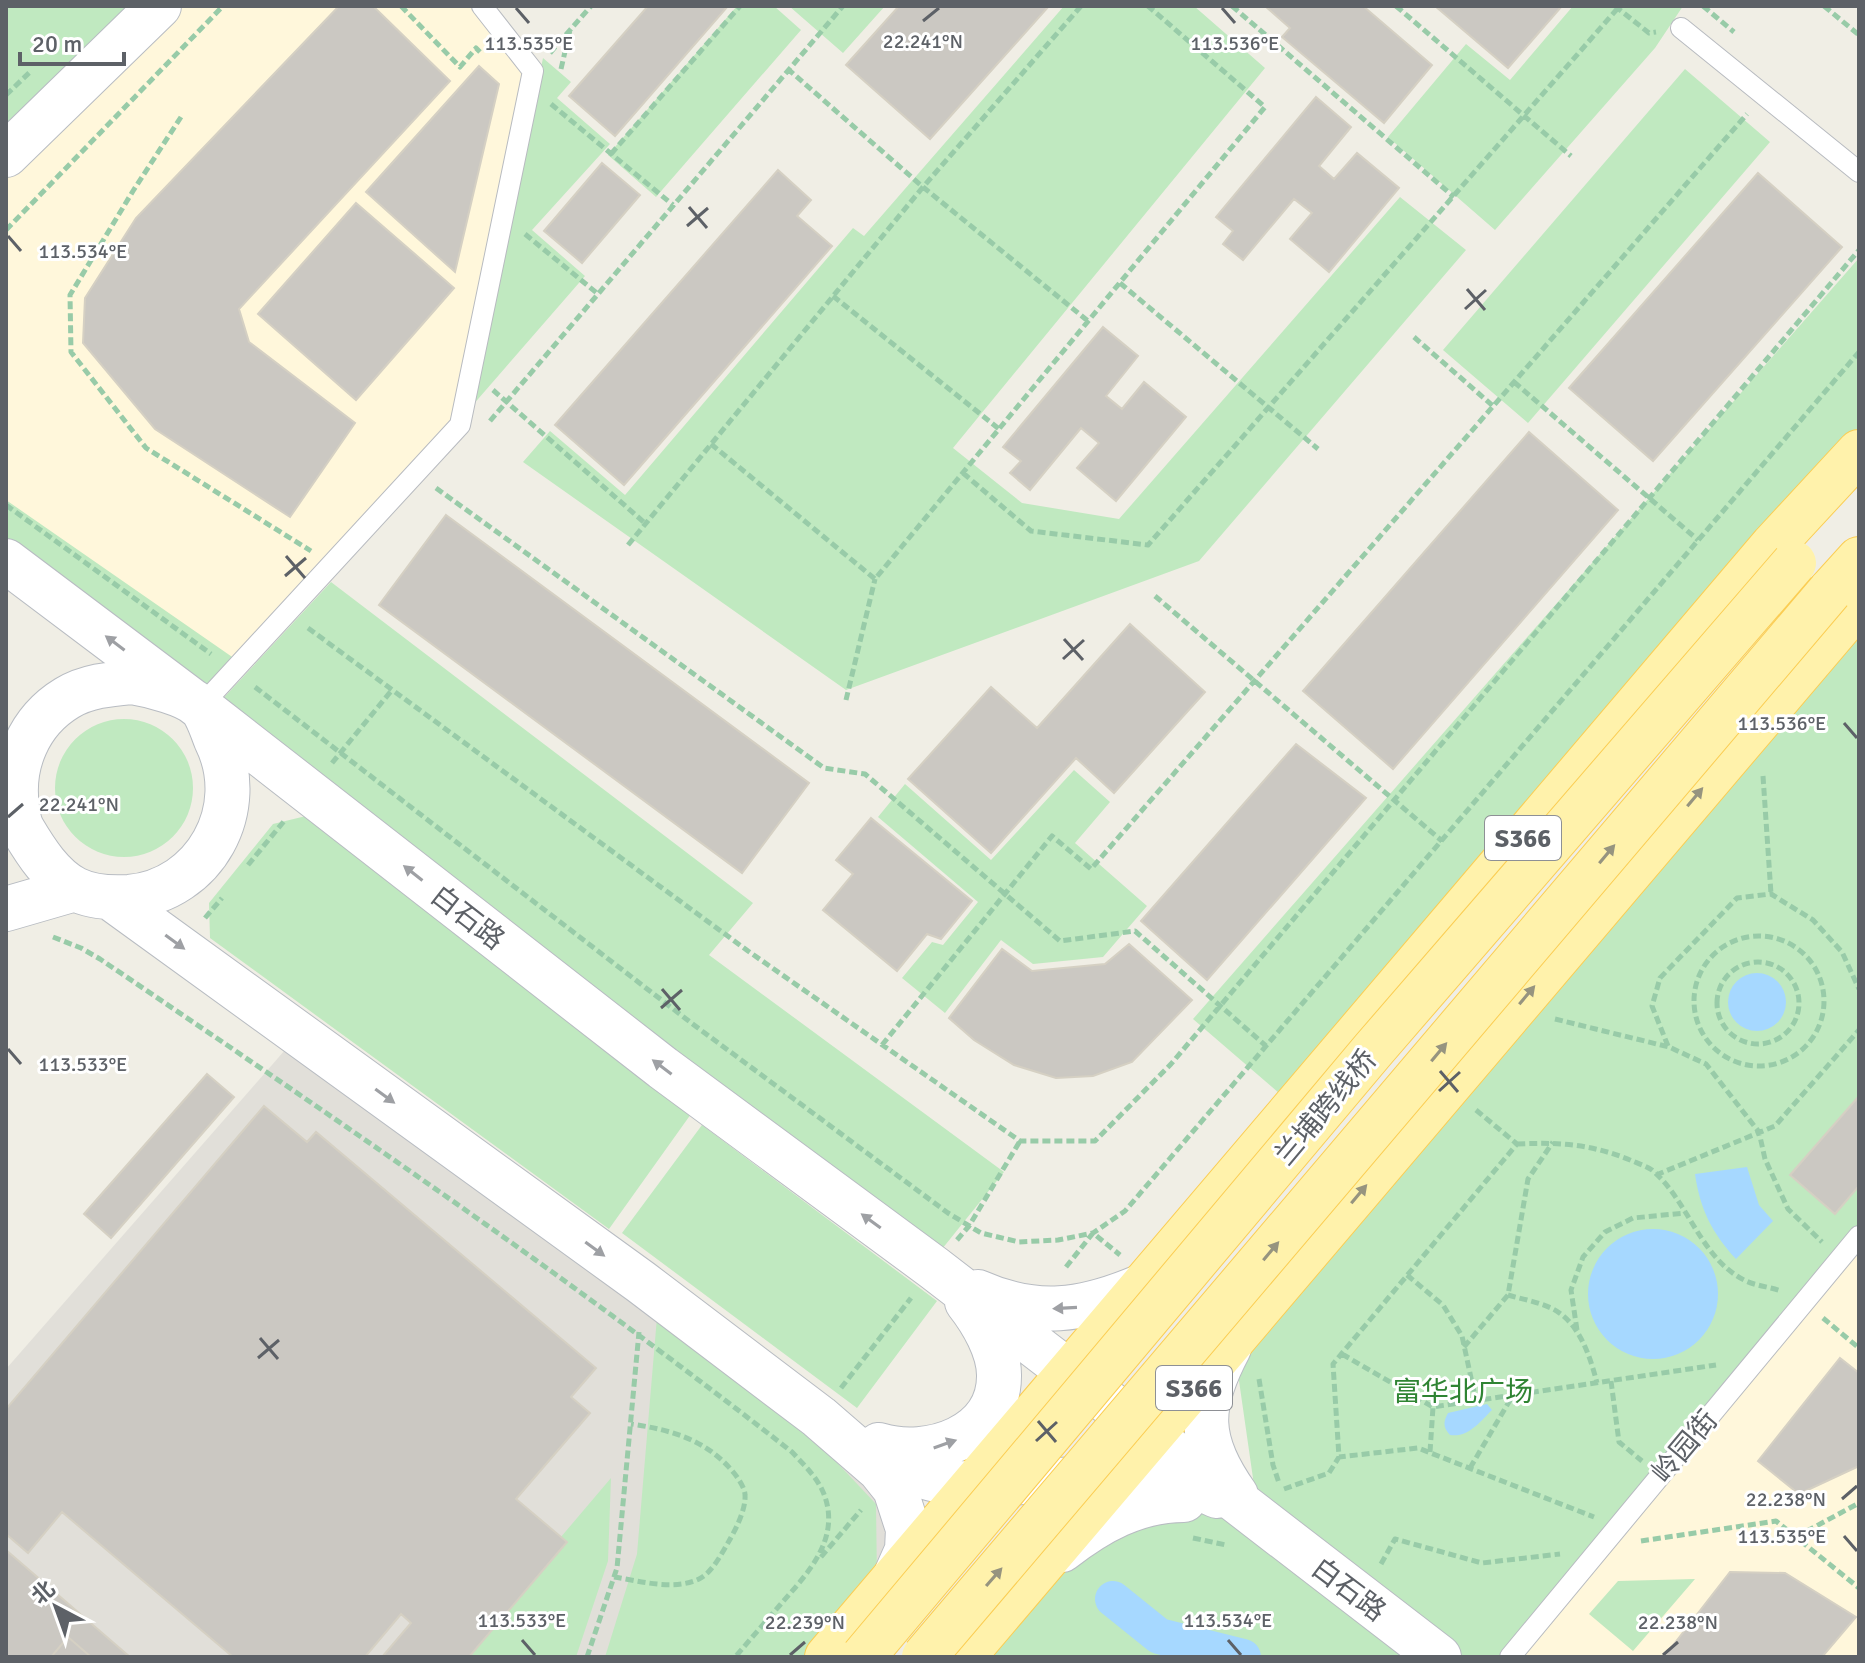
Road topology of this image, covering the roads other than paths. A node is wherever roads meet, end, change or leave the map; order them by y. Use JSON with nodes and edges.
{"nodes":[{"id":1,"x":159,"y":6,"type":"edge"},
{"id":2,"x":482,"y":6,"type":"edge"},
{"id":3,"x":1681,"y":28,"type":"road end"},
{"id":4,"x":6,"y":155,"type":"edge"},
{"id":5,"x":1859,"y":172,"type":"edge"},
{"id":6,"x":1859,"y":452,"type":"edge"},
{"id":7,"x":1859,"y":488,"type":"edge"},
{"id":8,"x":1859,"y":559,"type":"edge"},
{"id":9,"x":6,"y":561,"type":"edge"},
{"id":10,"x":1844,"y":597,"type":"edge"},
{"id":11,"x":200,"y":707,"type":"junction"},
{"id":12,"x":93,"y":893,"type":"junction"},
{"id":13,"x":6,"y":909,"type":"edge"},
{"id":14,"x":1190,"y":1228,"type":"junction"},
{"id":15,"x":1859,"y":1236,"type":"edge"},
{"id":16,"x":934,"y":1268,"type":"junction"},
{"id":17,"x":1140,"y":1287,"type":"junction"},
{"id":18,"x":1272,"y":1296,"type":"junction"},
{"id":19,"x":1244,"y":1354,"type":"junction"},
{"id":20,"x":819,"y":1417,"type":"junction"},
{"id":21,"x":1101,"y":1428,"type":"junction"},
{"id":22,"x":974,"y":1484,"type":"junction"},
{"id":23,"x":1265,"y":1514,"type":"junction"},
{"id":24,"x":1043,"y":1564,"type":"junction"},
{"id":25,"x":885,"y":1589,"type":"junction"},
{"id":26,"x":827,"y":1657,"type":"edge"},
{"id":27,"x":863,"y":1657,"type":"edge"},
{"id":28,"x":924,"y":1657,"type":"edge"},
{"id":29,"x":961,"y":1657,"type":"edge"},
{"id":30,"x":1439,"y":1657,"type":"edge"},
{"id":31,"x":1510,"y":1657,"type":"edge"}],
"edges":[{"from":1,"to":4,"type":"main road"},
{"from":2,"to":11,"type":"lane"},
{"from":3,"to":5,"type":"lane"},
{"from":6,"to":14,"type":"main road","number":"S366"},
{"from":7,"to":27,"type":"main road","name":"兰埔跨线桥","bridge":true},
{"from":8,"to":10,"type":"main road"},
{"from":11,"to":9,"type":"main road","name":"白石路","one_way":true},
{"from":18,"to":10,"type":"main road","number":"S366","one_way":true},
{"from":28,"to":10,"type":"main road","name":"兰埔跨线桥","one_way":true,"bridge":true},
{"from":11,"to":12,"type":"main road"},
{"from":11,"to":12,"type":"main road"},
{"from":16,"to":11,"type":"main road","name":"白石路","one_way":true},
{"from":12,"to":13,"type":"main road"},
{"from":12,"to":20,"type":"main road","one_way":true},
{"from":14,"to":17,"type":"main road","number":"S366"},
{"from":14,"to":18,"type":"main road"},
{"from":15,"to":31,"type":"lane","name":"岭园街"},
{"from":17,"to":16,"type":"main road","one_way":true},
{"from":20,"to":16,"type":"main road","one_way":true},
{"from":16,"to":21,"type":"main road"},
{"from":17,"to":21,"type":"main road","number":"S366"},
{"from":18,"to":19,"type":"main road","number":"S366"},
{"from":19,"to":21,"type":"main road","number":"S366"},
{"from":19,"to":23,"type":"main road"},
{"from":20,"to":22,"type":"main road"},
{"from":20,"to":25,"type":"main road"},
{"from":21,"to":22,"type":"main road"},
{"from":21,"to":22,"type":"main road","number":"S366"},
{"from":21,"to":23,"type":"main road"},
{"from":21,"to":23,"type":"main road"},
{"from":21,"to":24,"type":"main road","number":"S366"},
{"from":22,"to":25,"type":"main road","number":"S366"},
{"from":23,"to":24,"type":"main road"},
{"from":23,"to":30,"type":"main road","name":"白石路"},
{"from":24,"to":29,"type":"main road","number":"S366"},
{"from":25,"to":26,"type":"main road","number":"S366"},
{"from":25,"to":29,"type":"main road"}]}
